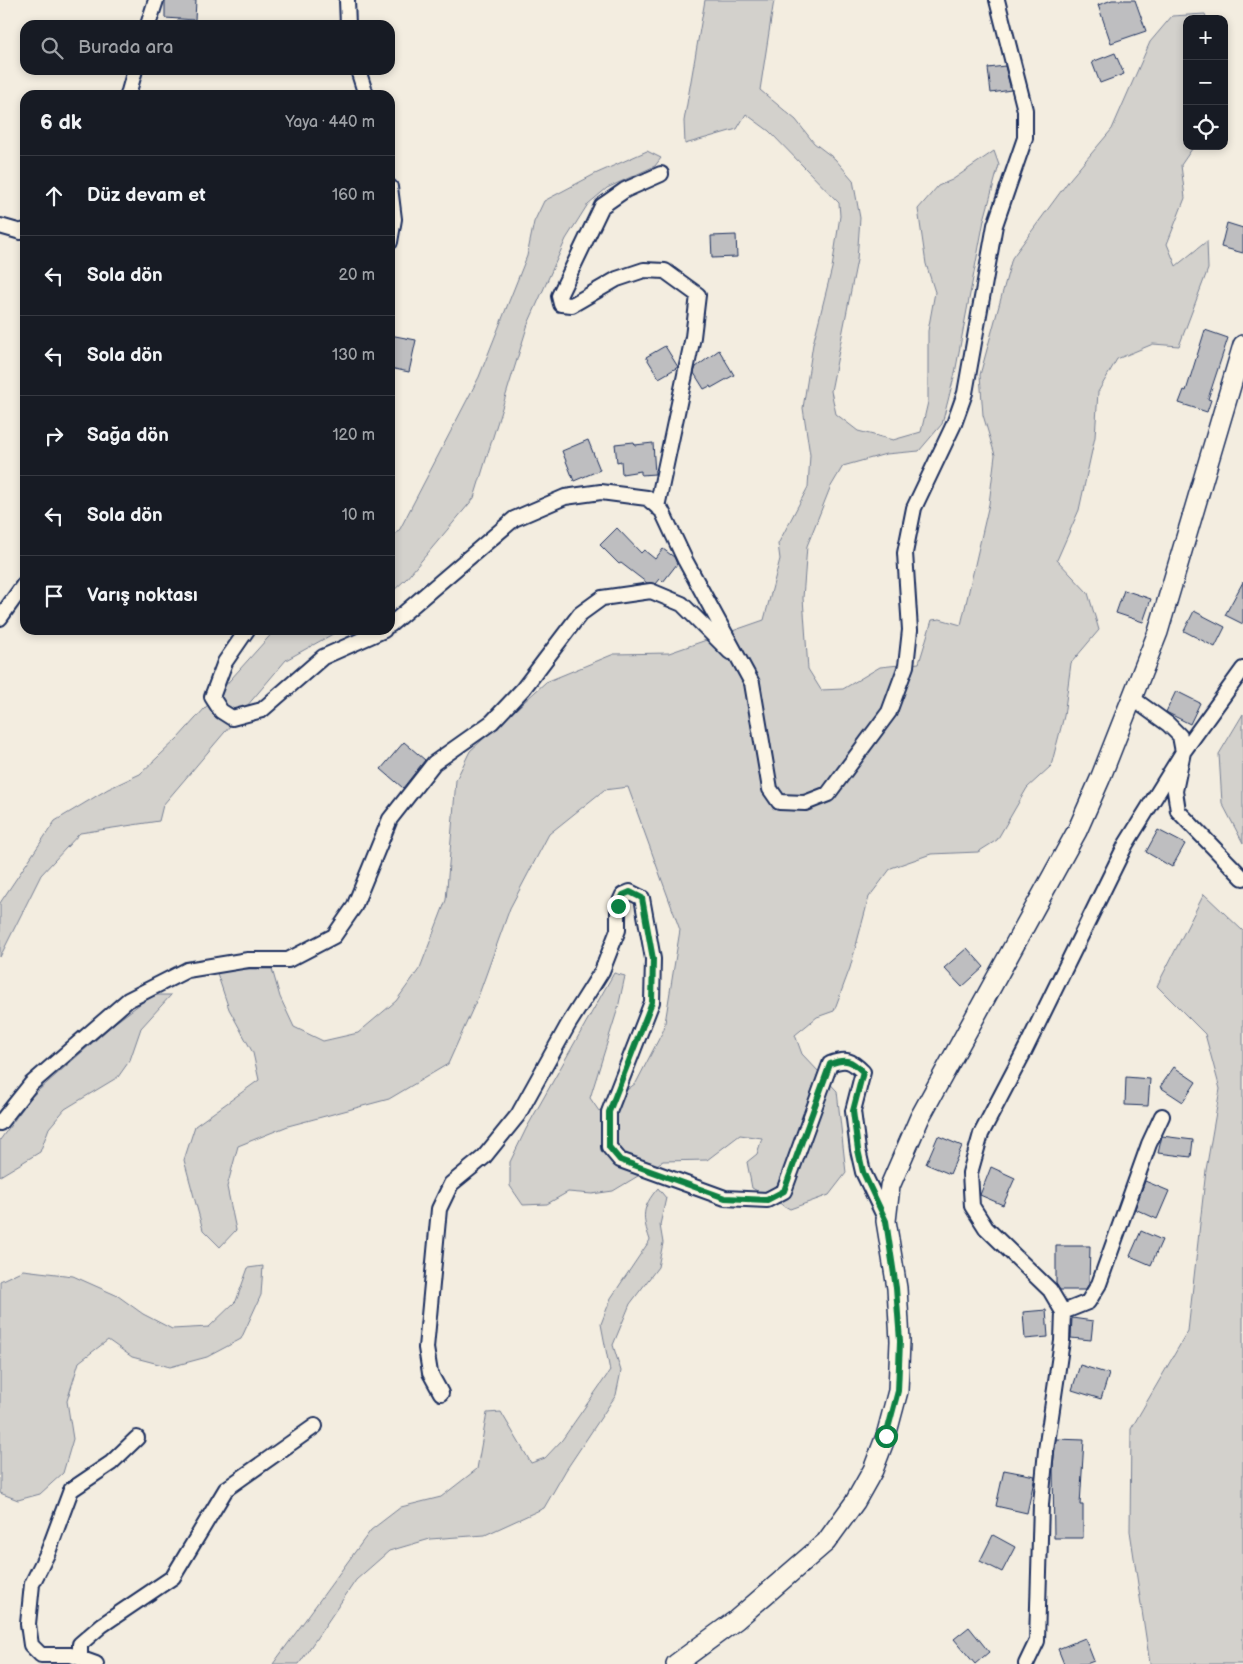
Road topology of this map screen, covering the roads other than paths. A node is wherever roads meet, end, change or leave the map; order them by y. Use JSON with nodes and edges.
{"nodes":[{"id":1,"x":156,"y":0,"type":"edge"},
{"id":2,"x":347,"y":0,"type":"edge"},
{"id":3,"x":998,"y":0,"type":"edge"},
{"id":4,"x":150,"y":20,"type":"edge"},
{"id":5,"x":348,"y":20,"type":"edge"},
{"id":6,"x":134,"y":75,"type":"edge"},
{"id":7,"x":360,"y":75,"type":"edge"},
{"id":8,"x":129,"y":90,"type":"edge"},
{"id":9,"x":364,"y":90,"type":"edge"},
{"id":10,"x":660,"y":174,"type":"dead end"},
{"id":11,"x":0,"y":226,"type":"edge"},
{"id":12,"x":20,"y":232,"type":"edge"},
{"id":13,"x":1243,"y":345,"type":"edge"},
{"id":14,"x":657,"y":507,"type":"junction"},
{"id":15,"x":20,"y":590,"type":"edge"},
{"id":16,"x":0,"y":618,"type":"edge"},
{"id":17,"x":395,"y":621,"type":"edge"},
{"id":18,"x":244,"y":635,"type":"edge"},
{"id":19,"x":373,"y":635,"type":"edge"},
{"id":20,"x":741,"y":663,"type":"junction"},
{"id":21,"x":1243,"y":669,"type":"edge"},
{"id":22,"x":1132,"y":698,"type":"junction"},
{"id":23,"x":1183,"y":752,"type":"junction"},
{"id":24,"x":1243,"y":878,"type":"edge"},
{"id":25,"x":1162,"y":1116,"type":"dead end"},
{"id":26,"x":0,"y":1123,"type":"edge"},
{"id":27,"x":886,"y":1221,"type":"junction"},
{"id":28,"x":1063,"y":1312,"type":"junction"},
{"id":29,"x":441,"y":1393,"type":"dead end"},
{"id":30,"x":314,"y":1426,"type":"dead end"},
{"id":31,"x":137,"y":1438,"type":"dead end"},
{"id":32,"x":80,"y":1658,"type":"junction"},
{"id":33,"x":96,"y":1664,"type":"edge"},
{"id":34,"x":676,"y":1664,"type":"edge"},
{"id":35,"x":1026,"y":1664,"type":"edge"}],
"edges":[{"from":1,"to":4,"type":"street"},
{"from":2,"to":5,"type":"street"},
{"from":3,"to":20,"type":"street"},
{"from":6,"to":8,"type":"street"},
{"from":7,"to":9,"type":"street"},
{"from":10,"to":14,"type":"street"},
{"from":11,"to":12,"type":"street"},
{"from":13,"to":22,"type":"street"},
{"from":14,"to":17,"type":"street"},
{"from":14,"to":20,"type":"street"},
{"from":15,"to":16,"type":"street"},
{"from":18,"to":19,"type":"street"},
{"from":20,"to":26,"type":"street"},
{"from":21,"to":23,"type":"street"},
{"from":22,"to":23,"type":"street"},
{"from":22,"to":27,"type":"street"},
{"from":23,"to":24,"type":"street"},
{"from":23,"to":28,"type":"street"},
{"from":25,"to":28,"type":"street"},
{"from":27,"to":29,"type":"street"},
{"from":27,"to":34,"type":"street"},
{"from":28,"to":35,"type":"street"},
{"from":30,"to":32,"type":"street"},
{"from":31,"to":32,"type":"street"},
{"from":32,"to":33,"type":"street"}]}
